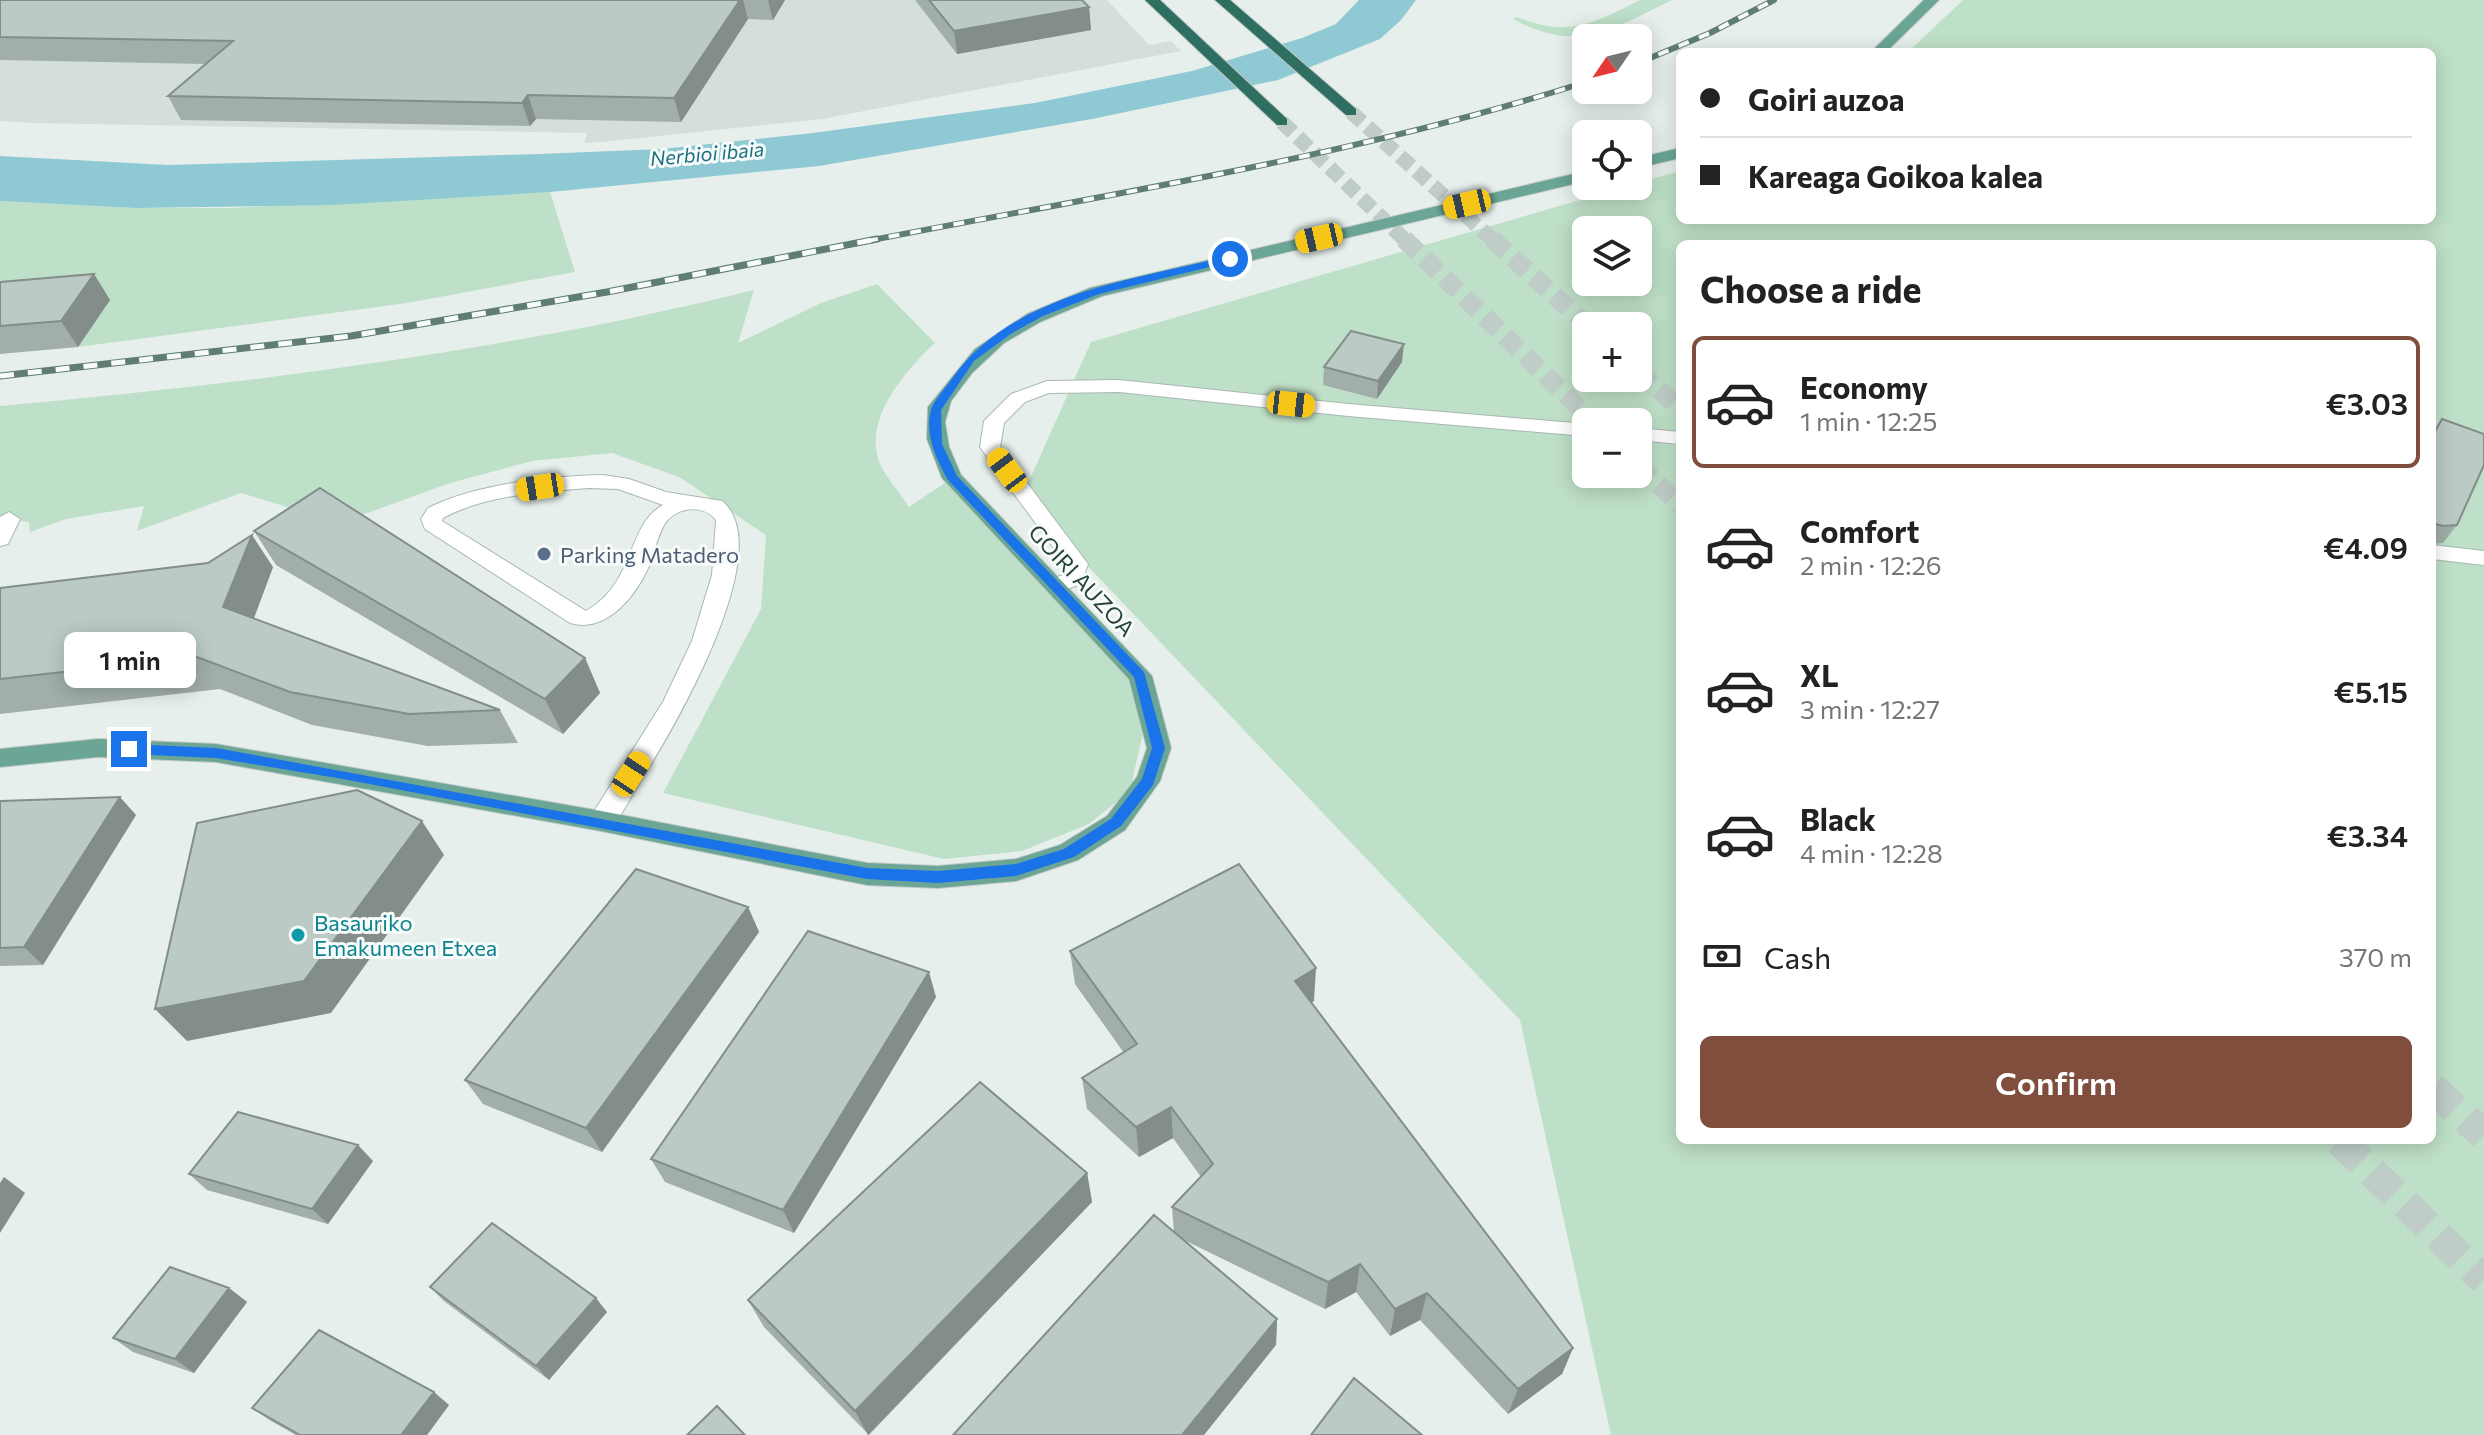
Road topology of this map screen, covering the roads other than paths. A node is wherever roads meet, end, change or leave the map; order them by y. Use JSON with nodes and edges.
{"nodes":[{"id":1,"x":1152,"y":0,"type":"edge"},
{"id":2,"x":1222,"y":0,"type":"edge"},
{"id":3,"x":1932,"y":0,"type":"edge"},
{"id":4,"x":1882,"y":48,"type":"edge"},
{"id":5,"x":1351,"y":112,"type":"tunnel mouth"},
{"id":6,"x":1282,"y":122,"type":"tunnel mouth"},
{"id":7,"x":1676,"y":154,"type":"edge"},
{"id":8,"x":1652,"y":160,"type":"edge"},
{"id":9,"x":1572,"y":179,"type":"edge"},
{"id":10,"x":1572,"y":429,"type":"edge"},
{"id":11,"x":1652,"y":435,"type":"edge"},
{"id":12,"x":1676,"y":438,"type":"edge"},
{"id":13,"x":693,"y":502,"type":"junction"},
{"id":14,"x":9,"y":519,"type":"dead end"},
{"id":15,"x":0,"y":539,"type":"edge"},
{"id":16,"x":2436,"y":552,"type":"edge"},
{"id":17,"x":2484,"y":558,"type":"edge"},
{"id":18,"x":1055,"y":586,"type":"junction"},
{"id":19,"x":0,"y":758,"type":"edge"},
{"id":20,"x":601,"y":821,"type":"junction"}],
"edges":[{"from":1,"to":6,"type":"highway"},
{"from":2,"to":5,"type":"highway"},
{"from":3,"to":4,"type":"main road"},
{"from":7,"to":8,"type":"main road"},
{"from":9,"to":18,"type":"main road","name":"GOIRI AUZOA"},
{"from":10,"to":18,"type":"street"},
{"from":11,"to":12,"type":"street"},
{"from":13,"to":13,"type":"street"},
{"from":13,"to":20,"type":"street"},
{"from":14,"to":15,"type":"street"},
{"from":16,"to":17,"type":"street"},
{"from":18,"to":20,"type":"main road","name":"GOIRI AUZOA"},
{"from":19,"to":20,"type":"main road"}]}
